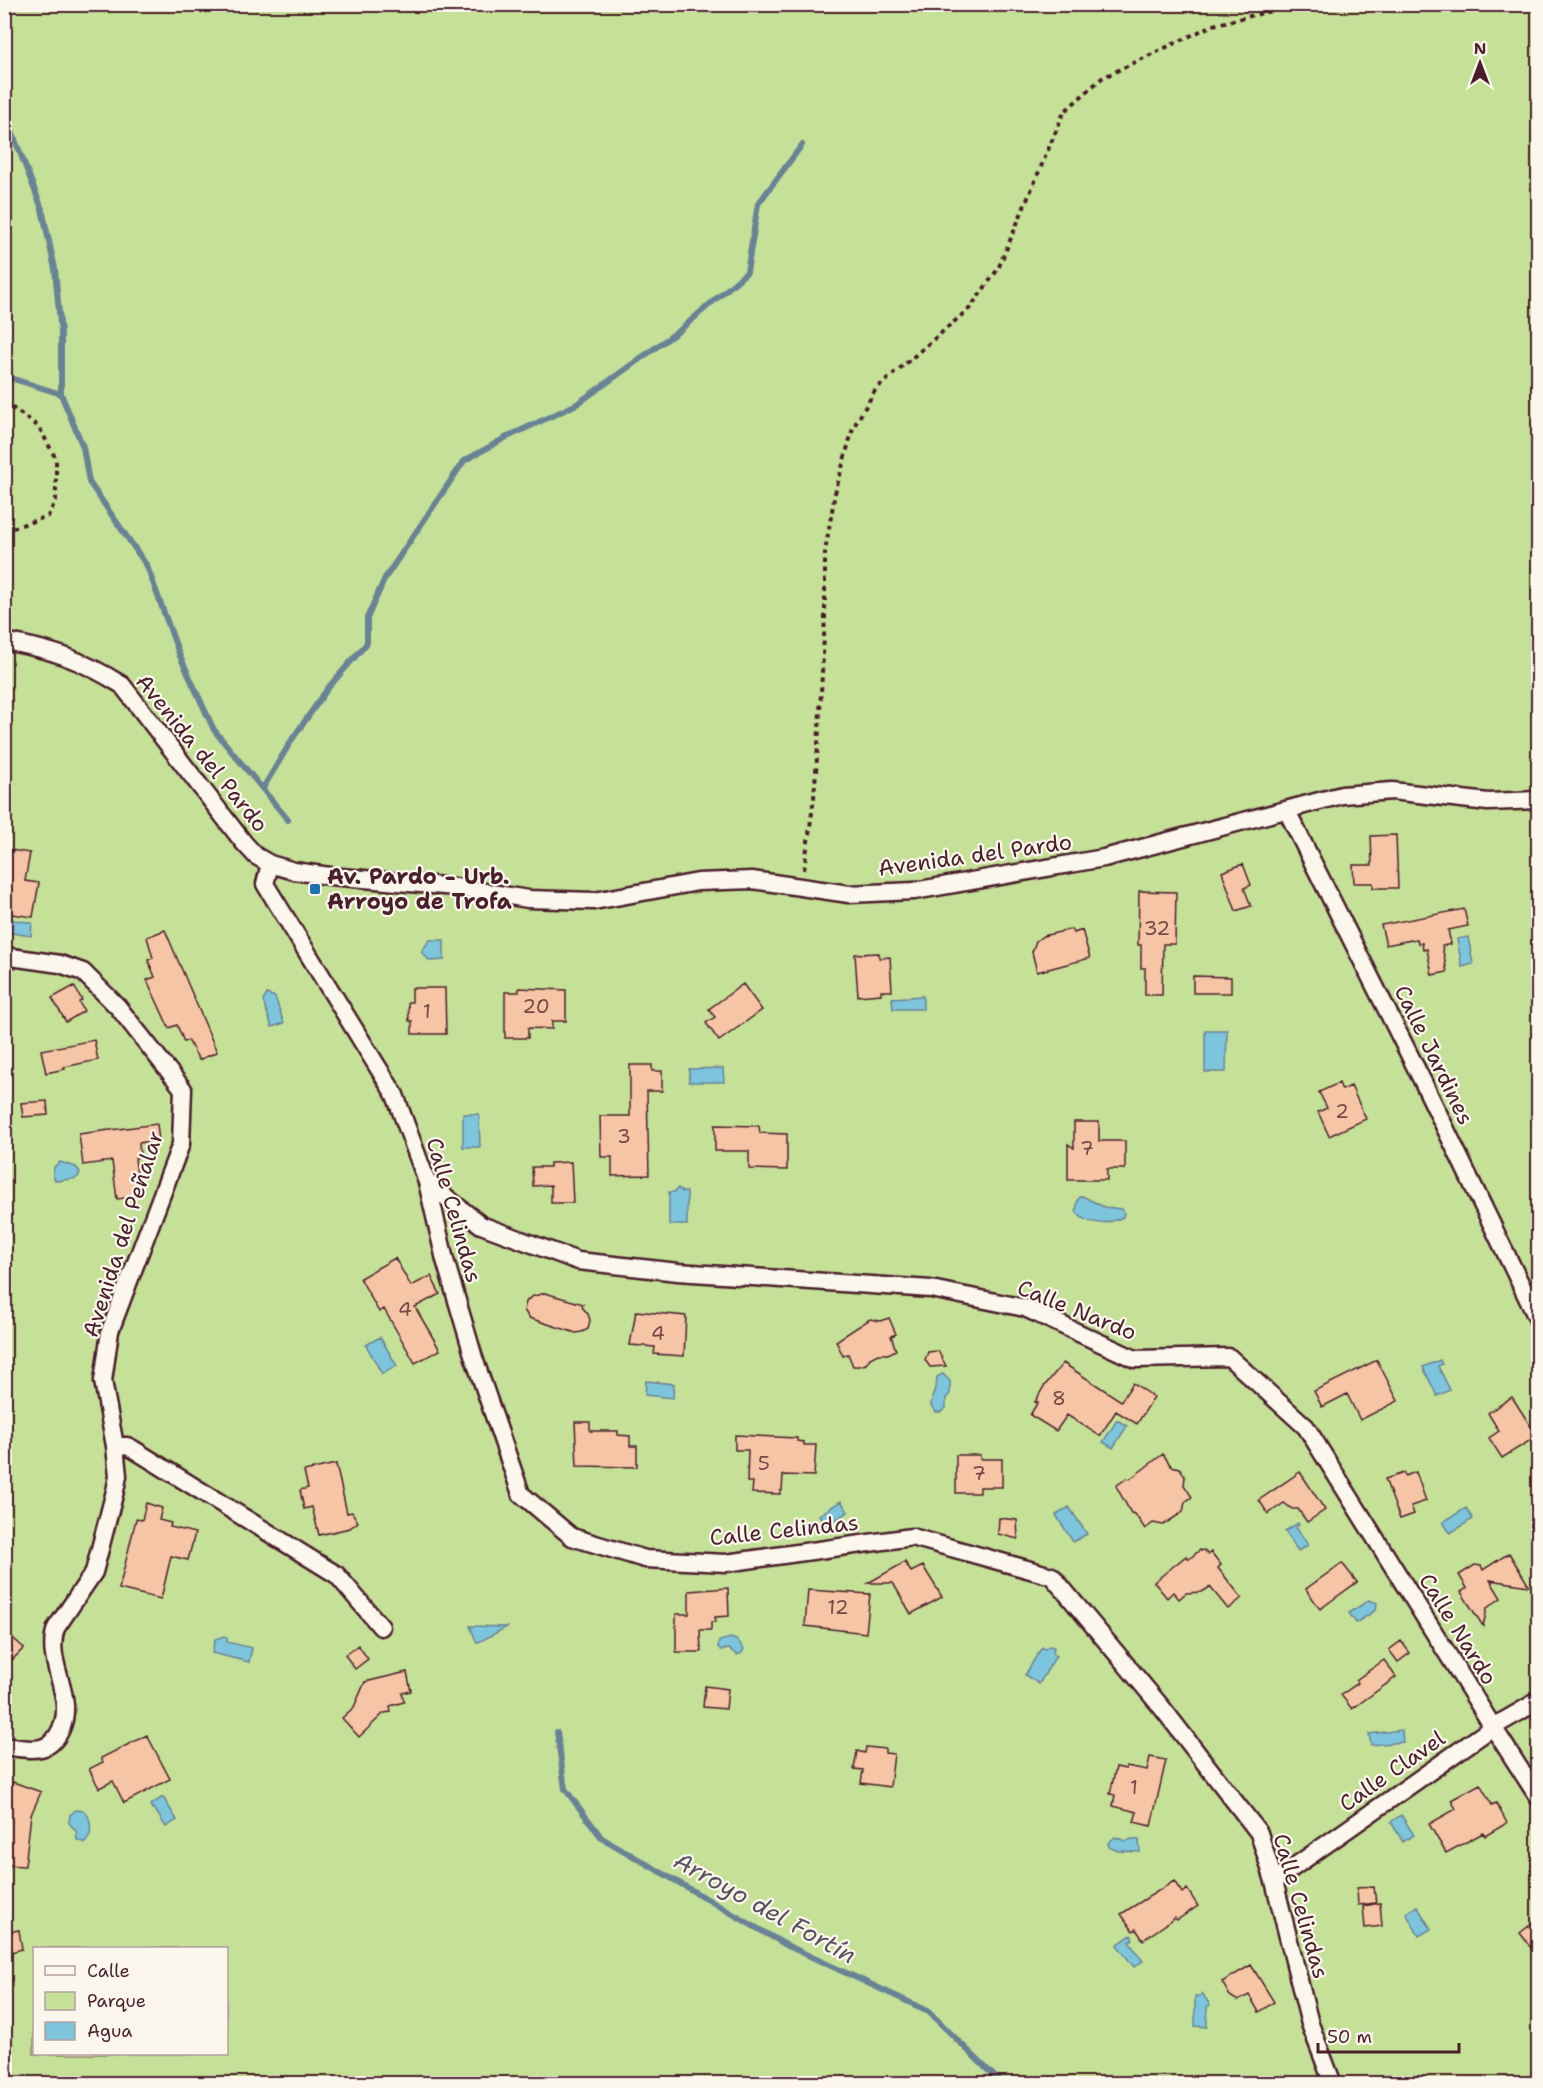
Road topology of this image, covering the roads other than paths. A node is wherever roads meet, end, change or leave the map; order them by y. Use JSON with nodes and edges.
{"nodes":[{"id":1,"x":4,"y":641,"type":"edge"},
{"id":2,"x":1539,"y":801,"type":"edge"},
{"id":3,"x":1287,"y":811,"type":"junction"},
{"id":4,"x":270,"y":864,"type":"junction"},
{"id":5,"x":4,"y":956,"type":"edge"},
{"id":6,"x":427,"y":1182,"type":"junction"},
{"id":7,"x":1539,"y":1320,"type":"edge"},
{"id":8,"x":115,"y":1446,"type":"junction"},
{"id":9,"x":381,"y":1627,"type":"dead end"},
{"id":10,"x":1539,"y":1701,"type":"edge"},
{"id":11,"x":1493,"y":1727,"type":"junction"},
{"id":12,"x":4,"y":1746,"type":"edge"},
{"id":13,"x":1539,"y":1797,"type":"edge"},
{"id":14,"x":1274,"y":1881,"type":"junction"},
{"id":15,"x":1333,"y":2084,"type":"edge"}],
"edges":[{"from":1,"to":4,"type":"street","name":"Avenida del Pardo"},
{"from":2,"to":3,"type":"street","name":"Avenida del Pardo"},
{"from":3,"to":4,"type":"street","name":"Avenida del Pardo"},
{"from":3,"to":7,"type":"street","name":"Calle Jardines"},
{"from":4,"to":6,"type":"street","name":"Calle Celindas"},
{"from":5,"to":8,"type":"street","name":"Avenida del Peñalar"},
{"from":6,"to":11,"type":"street","name":"Calle Nardo"},
{"from":6,"to":14,"type":"street","name":"Calle Celindas"},
{"from":8,"to":9,"type":"street"},
{"from":8,"to":12,"type":"street","name":"Avenida del Peñalar"},
{"from":10,"to":11,"type":"street","name":"Calle Clavel"},
{"from":11,"to":13,"type":"street","name":"Calle Nardo"},
{"from":11,"to":14,"type":"street","name":"Calle Clavel"},
{"from":14,"to":15,"type":"street","name":"Calle Celindas"}]}
